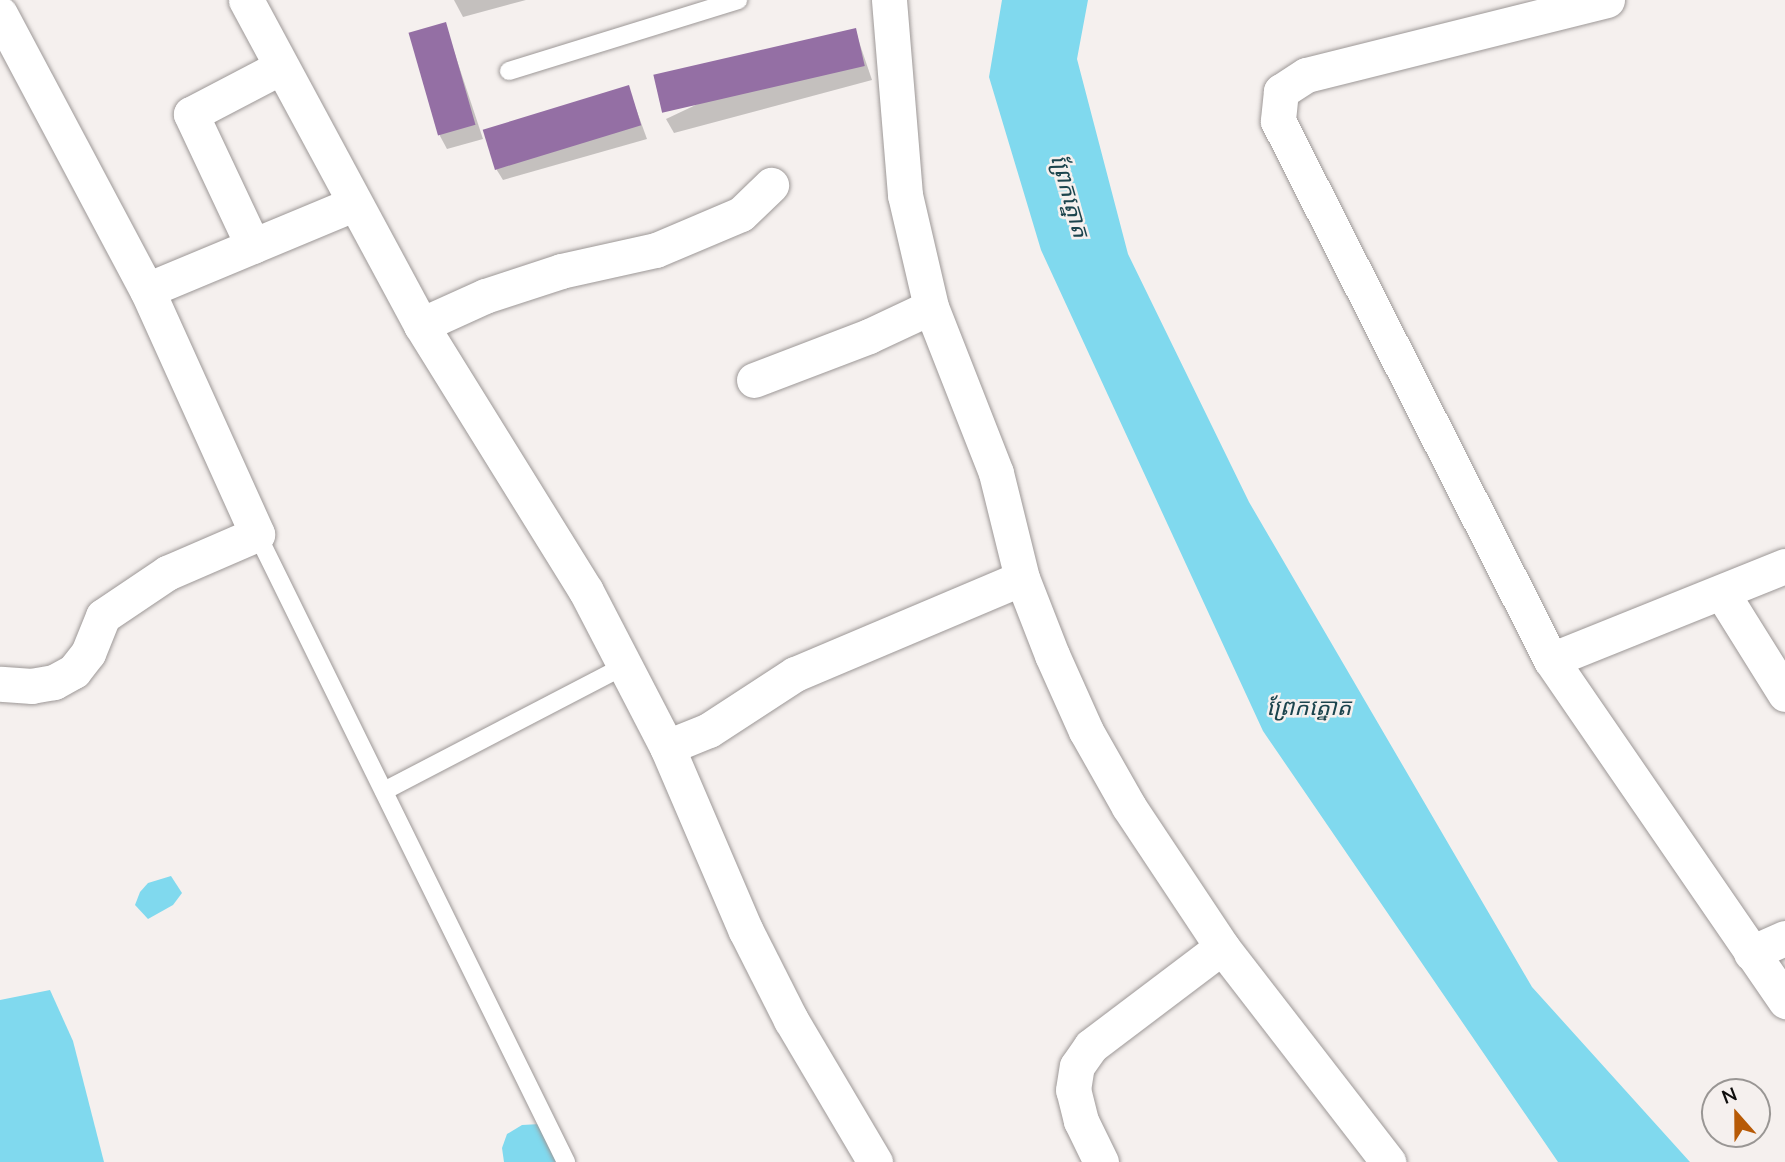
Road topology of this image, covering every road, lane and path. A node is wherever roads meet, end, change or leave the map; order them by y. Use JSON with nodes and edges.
{"nodes":[{"id":1,"x":246,"y":0,"type":"edge"},
{"id":2,"x":738,"y":0,"type":"edge"},
{"id":3,"x":889,"y":0,"type":"edge"},
{"id":4,"x":1606,"y":0,"type":"edge"},
{"id":5,"x":0,"y":14,"type":"edge"},
{"id":6,"x":281,"y":67,"type":"junction"},
{"id":7,"x":509,"y":71,"type":"dead end"},
{"id":8,"x":771,"y":185,"type":"dead end"},
{"id":9,"x":354,"y":204,"type":"junction"},
{"id":10,"x":253,"y":246,"type":"junction"},
{"id":11,"x":147,"y":290,"type":"junction"},
{"id":12,"x":931,"y":307,"type":"junction"},
{"id":13,"x":421,"y":325,"type":"junction"},
{"id":14,"x":754,"y":380,"type":"dead end"},
{"id":15,"x":257,"y":534,"type":"junction"},
{"id":16,"x":1785,"y":566,"type":"edge"},
{"id":17,"x":1022,"y":578,"type":"junction"},
{"id":18,"x":1722,"y":593,"type":"junction"},
{"id":19,"x":1551,"y":660,"type":"junction"},
{"id":20,"x":624,"y":666,"type":"junction"},
{"id":21,"x":0,"y":684,"type":"edge"},
{"id":22,"x":1785,"y":694,"type":"edge"},
{"id":23,"x":667,"y":747,"type":"junction"},
{"id":24,"x":384,"y":791,"type":"junction"},
{"id":25,"x":1785,"y":938,"type":"edge"},
{"id":26,"x":1222,"y":947,"type":"junction"},
{"id":27,"x":1751,"y":953,"type":"junction"},
{"id":28,"x":1785,"y":1001,"type":"edge"},
{"id":29,"x":566,"y":1162,"type":"edge"},
{"id":30,"x":875,"y":1162,"type":"edge"},
{"id":31,"x":1101,"y":1162,"type":"edge"},
{"id":32,"x":1388,"y":1162,"type":"edge"}],
"edges":[{"from":1,"to":6,"type":"street"},
{"from":2,"to":7,"type":"lane"},
{"from":3,"to":12,"type":"street"},
{"from":4,"to":19,"type":"street"},
{"from":5,"to":11,"type":"street"},
{"from":6,"to":9,"type":"street"},
{"from":6,"to":10,"type":"street"},
{"from":8,"to":13,"type":"street"},
{"from":9,"to":10,"type":"street"},
{"from":9,"to":13,"type":"street"},
{"from":10,"to":11,"type":"street"},
{"from":11,"to":15,"type":"street"},
{"from":12,"to":14,"type":"street"},
{"from":12,"to":17,"type":"street"},
{"from":13,"to":20,"type":"street"},
{"from":15,"to":21,"type":"street"},
{"from":15,"to":24,"type":"lane"},
{"from":16,"to":18,"type":"street"},
{"from":17,"to":23,"type":"street"},
{"from":17,"to":26,"type":"street"},
{"from":18,"to":19,"type":"street"},
{"from":18,"to":22,"type":"street"},
{"from":19,"to":27,"type":"street"},
{"from":20,"to":23,"type":"street"},
{"from":20,"to":24,"type":"lane"},
{"from":23,"to":30,"type":"street"},
{"from":24,"to":29,"type":"lane"},
{"from":25,"to":27,"type":"street"},
{"from":26,"to":31,"type":"street"},
{"from":26,"to":32,"type":"street"},
{"from":27,"to":28,"type":"street"}]}
